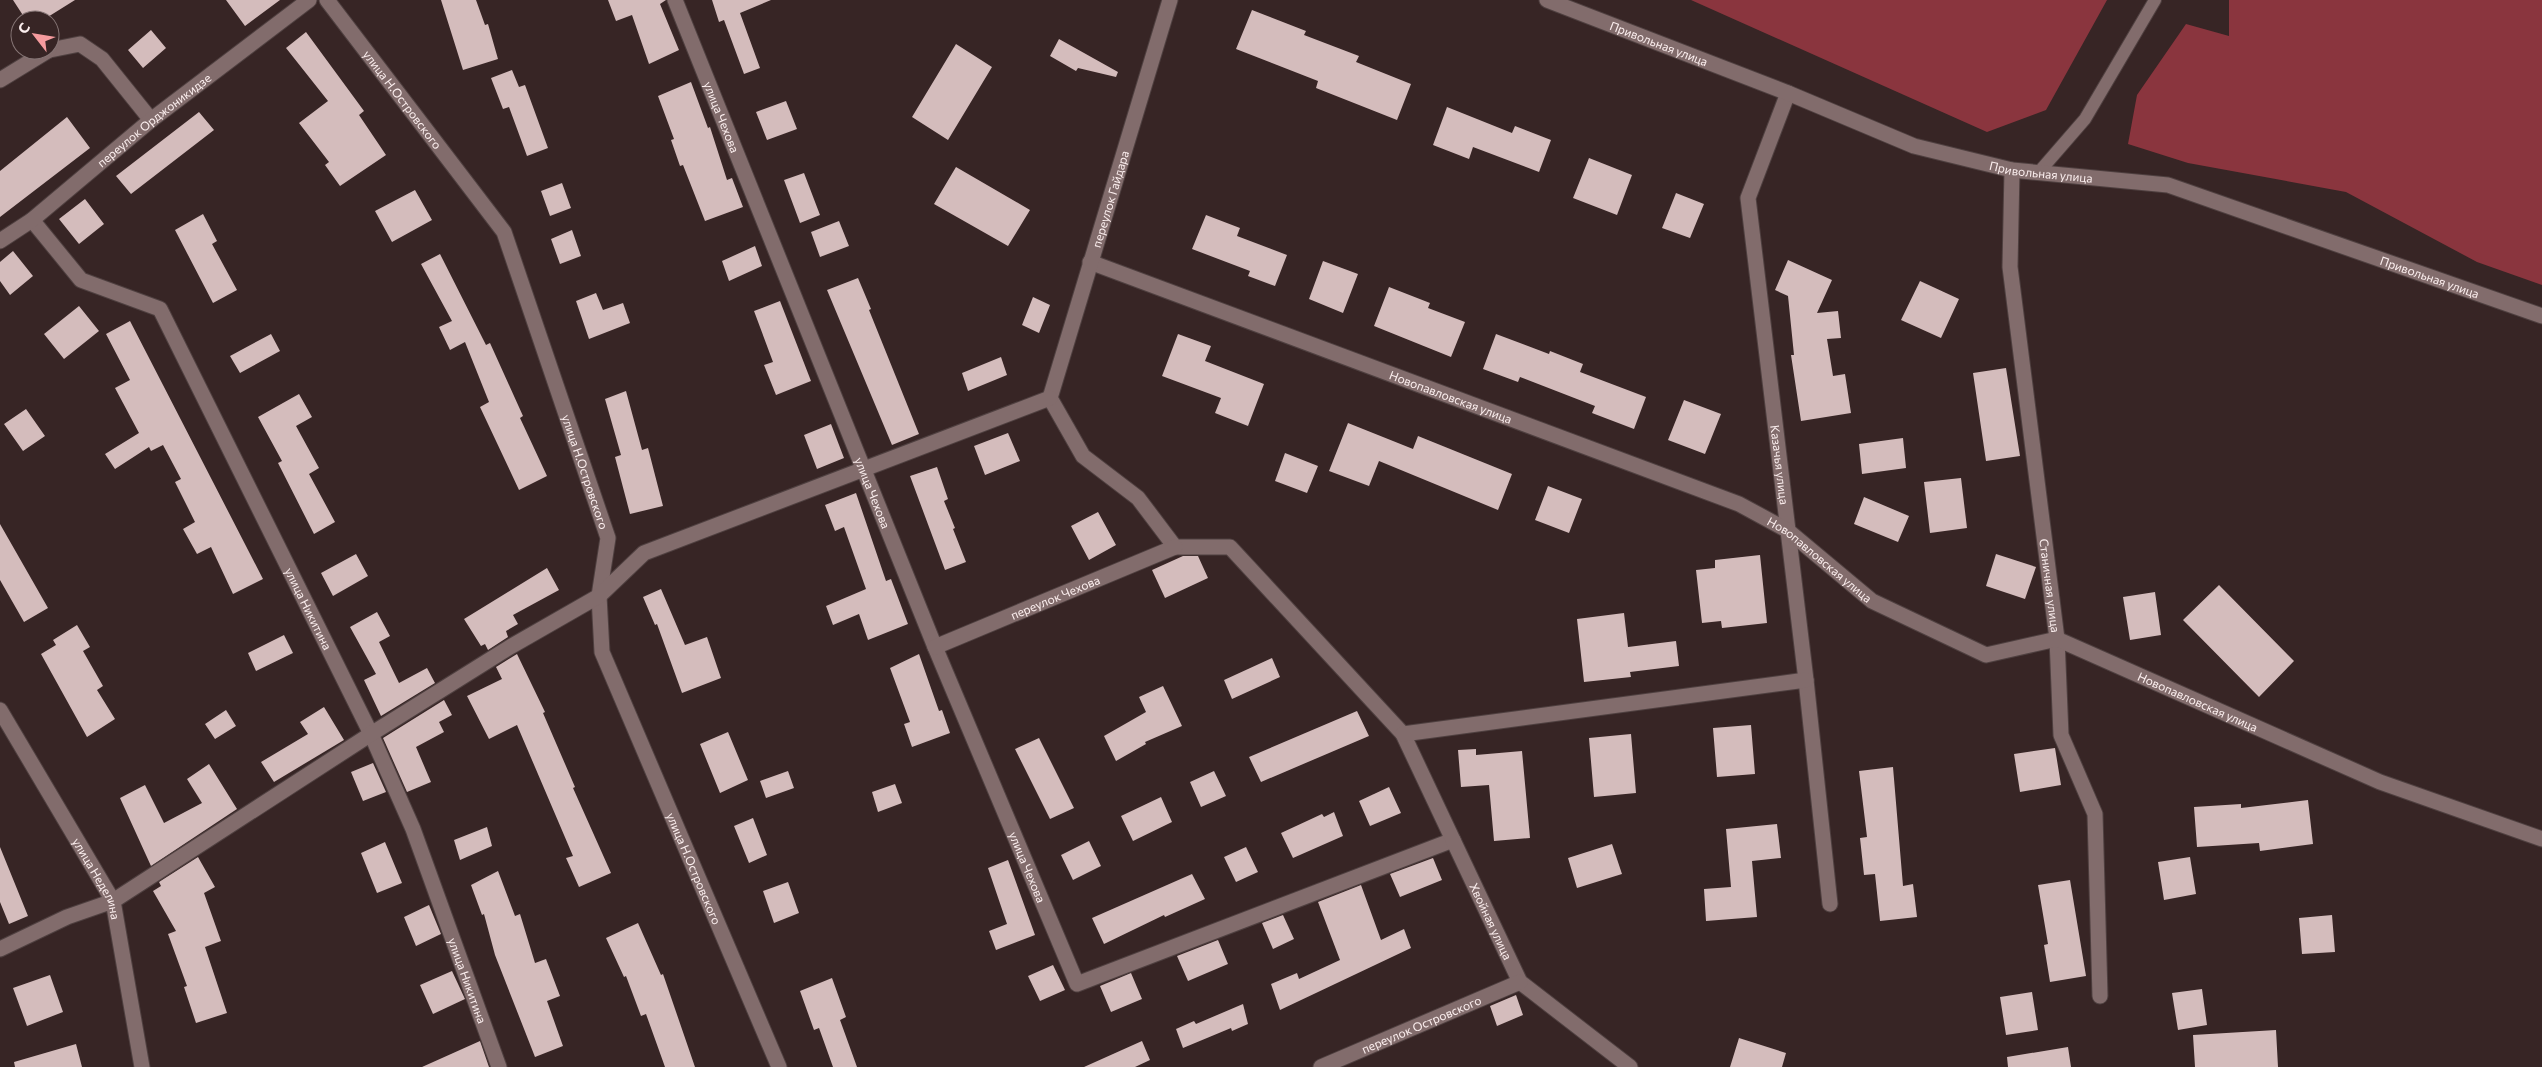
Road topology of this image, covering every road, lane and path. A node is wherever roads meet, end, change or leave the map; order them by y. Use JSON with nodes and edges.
{"nodes":[{"id":1,"x":309,"y":0,"type":"edge"},
{"id":2,"x":327,"y":0,"type":"edge"},
{"id":3,"x":675,"y":0,"type":"edge"},
{"id":4,"x":1170,"y":0,"type":"edge"},
{"id":5,"x":1547,"y":0,"type":"edge"},
{"id":6,"x":2155,"y":0,"type":"edge"},
{"id":7,"x":60,"y":48,"type":"edge"},
{"id":8,"x":33,"y":60,"type":"edge"},
{"id":9,"x":0,"y":80,"type":"edge"},
{"id":10,"x":1788,"y":93,"type":"junction"},
{"id":11,"x":152,"y":120,"type":"junction"},
{"id":12,"x":2012,"y":170,"type":"junction"},
{"id":13,"x":2039,"y":172,"type":"junction"},
{"id":14,"x":32,"y":220,"type":"junction"},
{"id":15,"x":0,"y":241,"type":"edge"},
{"id":16,"x":1090,"y":262,"type":"junction"},
{"id":17,"x":2542,"y":316,"type":"edge"},
{"id":18,"x":1050,"y":398,"type":"junction"},
{"id":19,"x":864,"y":467,"type":"junction"},
{"id":20,"x":1787,"y":530,"type":"junction"},
{"id":21,"x":1175,"y":547,"type":"junction"},
{"id":22,"x":600,"y":596,"type":"junction"},
{"id":23,"x":2057,"y":639,"type":"junction"},
{"id":24,"x":935,"y":647,"type":"junction"},
{"id":25,"x":1806,"y":680,"type":"junction"},
{"id":26,"x":0,"y":710,"type":"edge"},
{"id":27,"x":371,"y":734,"type":"junction"},
{"id":28,"x":1403,"y":734,"type":"junction"},
{"id":29,"x":2542,"y":838,"type":"edge"},
{"id":30,"x":1453,"y":840,"type":"junction"},
{"id":31,"x":113,"y":901,"type":"junction"},
{"id":32,"x":1830,"y":904,"type":"dead end"},
{"id":33,"x":0,"y":949,"type":"edge"},
{"id":34,"x":1520,"y":982,"type":"junction"},
{"id":35,"x":2100,"y":996,"type":"dead end"},
{"id":36,"x":142,"y":1067,"type":"edge"},
{"id":37,"x":498,"y":1067,"type":"edge"},
{"id":38,"x":779,"y":1067,"type":"edge"},
{"id":39,"x":1321,"y":1067,"type":"edge"},
{"id":40,"x":1630,"y":1067,"type":"edge"}],
"edges":[{"from":1,"to":11,"type":"street","name":"переулок Орджоникидзе"},
{"from":2,"to":22,"type":"street","name":"улица Н.Островского"},
{"from":3,"to":19,"type":"street","name":"улица Чехова"},
{"from":4,"to":16,"type":"street","name":"переулок Гайдара"},
{"from":5,"to":10,"type":"street","name":"Привольная улица"},
{"from":6,"to":13,"type":"lane"},
{"from":7,"to":11,"type":"street"},
{"from":8,"to":9,"type":"street"},
{"from":10,"to":12,"type":"street","name":"Привольная улица"},
{"from":10,"to":20,"type":"street","name":"Казачья улица"},
{"from":11,"to":14,"type":"street","name":"переулок Орджоникидзе"},
{"from":12,"to":13,"type":"street","name":"Привольная улица"},
{"from":12,"to":23,"type":"street","name":"Станичная улица"},
{"from":13,"to":17,"type":"street","name":"Привольная улица"},
{"from":14,"to":15,"type":"street","name":"переулок Орджоникидзе"},
{"from":14,"to":27,"type":"street","name":"улица Никитина"},
{"from":16,"to":18,"type":"street","name":"переулок Гайдара"},
{"from":16,"to":20,"type":"street","name":"Новопавловская улица"},
{"from":18,"to":19,"type":"street"},
{"from":18,"to":21,"type":"street"},
{"from":19,"to":22,"type":"street"},
{"from":19,"to":24,"type":"street","name":"улица Чехова"},
{"from":20,"to":23,"type":"street","name":"Новопавловская улица"},
{"from":20,"to":25,"type":"street","name":"Казачья улица"},
{"from":21,"to":24,"type":"street","name":"переулок Чехова"},
{"from":21,"to":28,"type":"street","name":"Хвойная улица"},
{"from":22,"to":27,"type":"street"},
{"from":22,"to":38,"type":"street","name":"улица Н.Островского"},
{"from":23,"to":29,"type":"street","name":"Новопавловская улица"},
{"from":23,"to":35,"type":"street","name":"Станичная улица"},
{"from":24,"to":30,"type":"street","name":"улица Чехова"},
{"from":25,"to":28,"type":"street"},
{"from":25,"to":32,"type":"street","name":"Казачья улица"},
{"from":26,"to":31,"type":"street","name":"улица Неделина"},
{"from":27,"to":31,"type":"street"},
{"from":27,"to":37,"type":"street","name":"улица Никитина"},
{"from":28,"to":30,"type":"street","name":"Хвойная улица"},
{"from":30,"to":34,"type":"street","name":"Хвойная улица"},
{"from":31,"to":33,"type":"street"},
{"from":31,"to":36,"type":"street","name":"улица Неделина"},
{"from":34,"to":39,"type":"street","name":"переулок Островского"},
{"from":34,"to":40,"type":"street","name":"Хвойная улица"}]}
